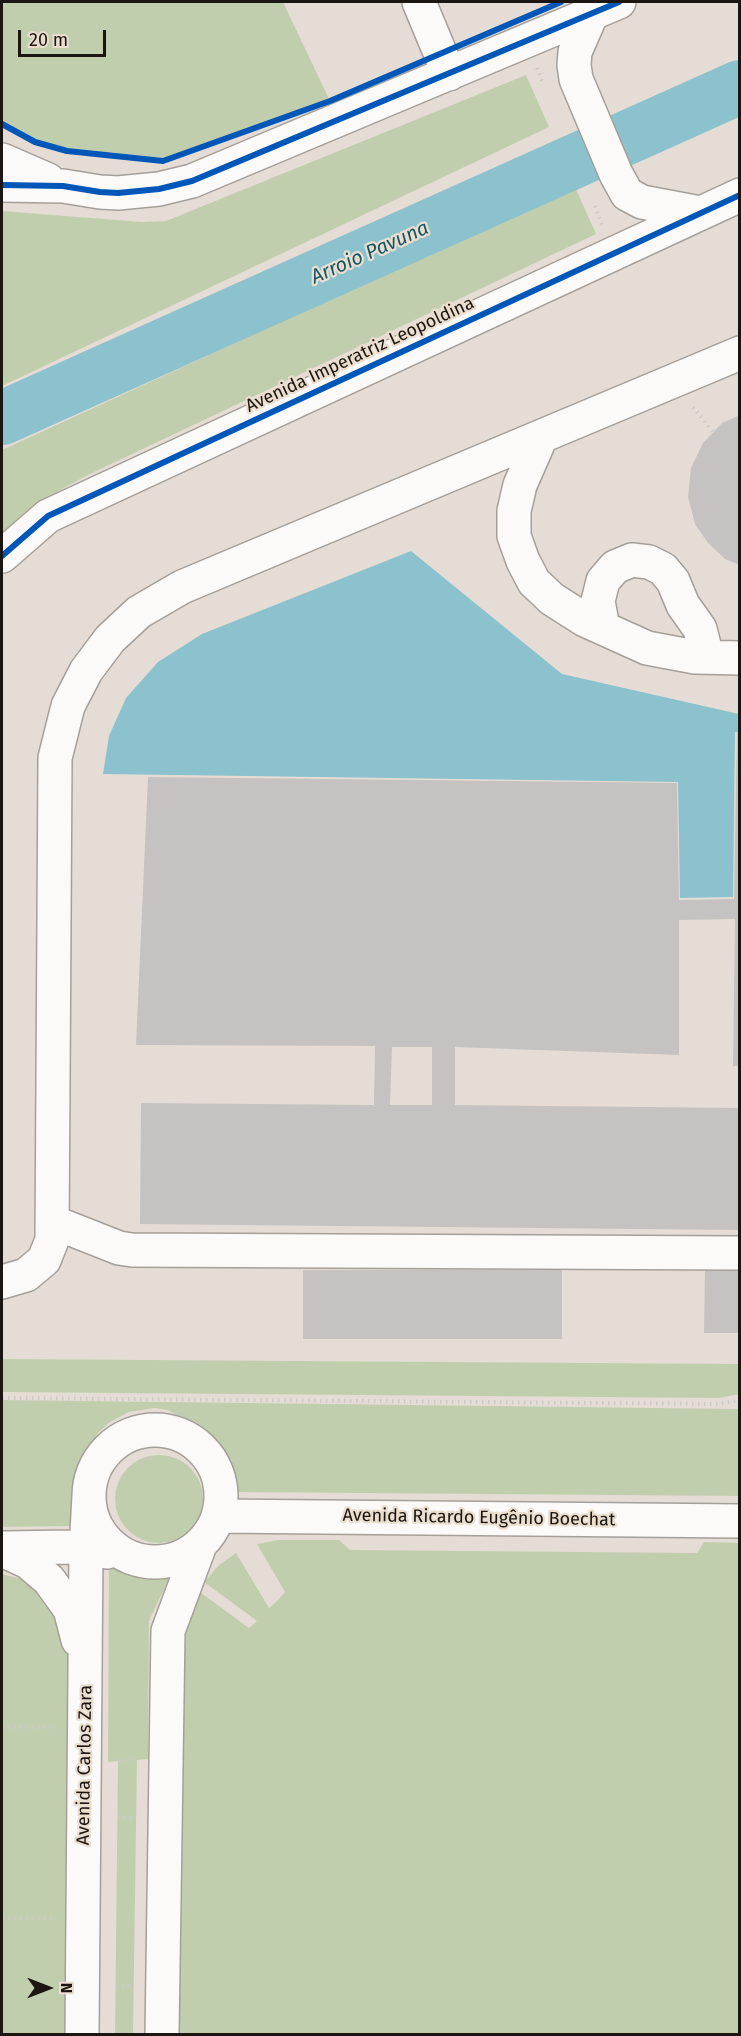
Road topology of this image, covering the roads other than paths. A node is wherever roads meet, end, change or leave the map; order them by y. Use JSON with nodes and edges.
{"nodes":[{"id":1,"x":419,"y":2,"type":"edge"},
{"id":2,"x":605,"y":7,"type":"edge"},
{"id":3,"x":449,"y":74,"type":"junction"},
{"id":4,"x":2,"y":160,"type":"edge"},
{"id":5,"x":2,"y":184,"type":"edge"},
{"id":6,"x":63,"y":186,"type":"junction"},
{"id":7,"x":740,"y":195,"type":"edge"},
{"id":8,"x":700,"y":213,"type":"junction"},
{"id":9,"x":740,"y":353,"type":"edge"},
{"id":10,"x":542,"y":437,"type":"junction"},
{"id":11,"x":2,"y":556,"type":"edge"},
{"id":12,"x":603,"y":628,"type":"junction"},
{"id":13,"x":707,"y":657,"type":"junction"},
{"id":14,"x":740,"y":658,"type":"edge"},
{"id":15,"x":53,"y":1222,"type":"junction"},
{"id":16,"x":740,"y":1253,"type":"edge"},
{"id":17,"x":2,"y":1282,"type":"edge"},
{"id":18,"x":89,"y":1496,"type":"junction"},
{"id":19,"x":218,"y":1516,"type":"junction"},
{"id":20,"x":740,"y":1521,"type":"edge"},
{"id":21,"x":200,"y":1545,"type":"junction"},
{"id":22,"x":2,"y":1549,"type":"edge"},
{"id":23,"x":86,"y":1550,"type":"junction"},
{"id":24,"x":124,"y":1555,"type":"junction"},
{"id":25,"x":86,"y":1667,"type":"junction"},
{"id":26,"x":82,"y":2034,"type":"edge"},
{"id":27,"x":162,"y":2034,"type":"edge"}],
"edges":[{"from":1,"to":3,"type":"street"},
{"from":2,"to":3,"type":"street"},
{"from":2,"to":8,"type":"street"},
{"from":3,"to":6,"type":"street"},
{"from":4,"to":6,"type":"street"},
{"from":5,"to":6,"type":"street"},
{"from":7,"to":8,"type":"street","name":"Avenida Imperatriz Leopoldina"},
{"from":8,"to":11,"type":"street","name":"Avenida Imperatriz Leopoldina"},
{"from":9,"to":10,"type":"street"},
{"from":10,"to":12,"type":"street"},
{"from":10,"to":15,"type":"street"},
{"from":12,"to":13,"type":"street"},
{"from":12,"to":13,"type":"street"},
{"from":13,"to":14,"type":"street"},
{"from":15,"to":16,"type":"street"},
{"from":15,"to":17,"type":"street"},
{"from":18,"to":19,"type":"street"},
{"from":18,"to":23,"type":"street","name":"Avenida Carlos Zara"},
{"from":18,"to":24,"type":"street"},
{"from":19,"to":20,"type":"street","name":"Avenida Ricardo Eugênio Boechat"},
{"from":19,"to":21,"type":"street"},
{"from":21,"to":24,"type":"street"},
{"from":21,"to":27,"type":"street"},
{"from":22,"to":23,"type":"street"},
{"from":22,"to":25,"type":"street"},
{"from":23,"to":24,"type":"street"},
{"from":23,"to":25,"type":"street","name":"Avenida Carlos Zara"},
{"from":25,"to":26,"type":"street","name":"Avenida Carlos Zara"}]}
